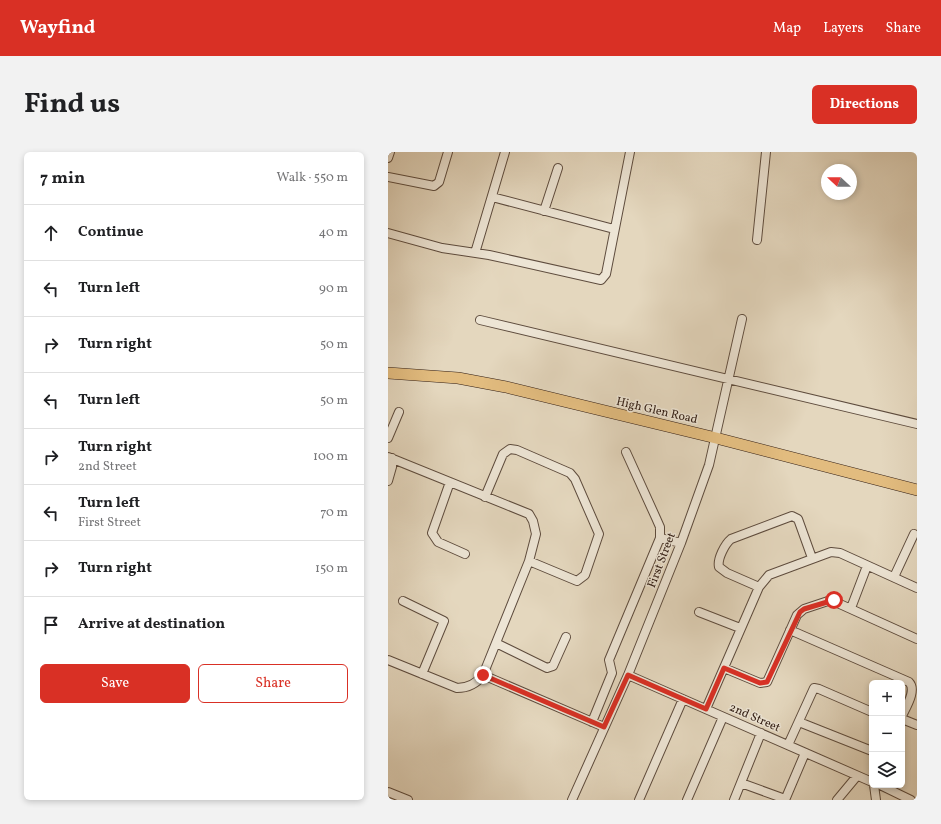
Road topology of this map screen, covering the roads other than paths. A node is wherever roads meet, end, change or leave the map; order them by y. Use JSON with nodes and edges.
{"nodes":[{"id":1,"x":390,"y":152,"type":"edge"},
{"id":2,"x":448,"y":152,"type":"edge"},
{"id":3,"x":505,"y":152,"type":"edge"},
{"id":4,"x":630,"y":152,"type":"edge"},
{"id":5,"x":766,"y":152,"type":"edge"},
{"id":6,"x":388,"y":158,"type":"edge"},
{"id":7,"x":558,"y":168,"type":"dead end"},
{"id":8,"x":388,"y":177,"type":"edge"},
{"id":9,"x":492,"y":197,"type":"junction"},
{"id":10,"x":544,"y":211,"type":"junction"},
{"id":11,"x":614,"y":229,"type":"junction"},
{"id":12,"x":388,"y":234,"type":"edge"},
{"id":13,"x":757,"y":240,"type":"dead end"},
{"id":14,"x":475,"y":253,"type":"junction"},
{"id":15,"x":742,"y":319,"type":"dead end"},
{"id":16,"x":480,"y":320,"type":"dead end"},
{"id":17,"x":388,"y":373,"type":"edge"},
{"id":18,"x":729,"y":380,"type":"junction"},
{"id":19,"x":399,"y":412,"type":"dead end"},
{"id":20,"x":917,"y":424,"type":"edge"},
{"id":21,"x":388,"y":438,"type":"edge"},
{"id":22,"x":716,"y":438,"type":"junction"},
{"id":23,"x":626,"y":452,"type":"dead end"},
{"id":24,"x":390,"y":457,"type":"edge"},
{"id":25,"x":388,"y":481,"type":"edge"},
{"id":26,"x":450,"y":482,"type":"junction"},
{"id":27,"x":917,"y":490,"type":"edge"},
{"id":28,"x":485,"y":497,"type":"junction"},
{"id":29,"x":914,"y":534,"type":"dead end"},
{"id":30,"x":660,"y":538,"type":"junction"},
{"id":31,"x":681,"y":543,"type":"junction"},
{"id":32,"x":465,"y":554,"type":"dead end"},
{"id":33,"x":812,"y":558,"type":"junction"},
{"id":34,"x":529,"y":561,"type":"junction"},
{"id":35,"x":867,"y":566,"type":"junction"},
{"id":36,"x":894,"y":578,"type":"junction"},
{"id":37,"x":759,"y":587,"type":"junction"},
{"id":38,"x":917,"y":588,"type":"edge"},
{"id":39,"x":403,"y":601,"type":"dead end"},
{"id":40,"x":851,"y":608,"type":"junction"},
{"id":41,"x":699,"y":612,"type":"dead end"},
{"id":42,"x":740,"y":628,"type":"junction"},
{"id":43,"x":790,"y":630,"type":"junction"},
{"id":44,"x":566,"y":637,"type":"dead end"},
{"id":45,"x":917,"y":639,"type":"edge"},
{"id":46,"x":496,"y":643,"type":"junction"},
{"id":47,"x":388,"y":660,"type":"edge"},
{"id":48,"x":724,"y":668,"type":"junction"},
{"id":49,"x":422,"y":674,"type":"junction"},
{"id":50,"x":483,"y":675,"type":"junction"},
{"id":51,"x":628,"y":675,"type":"junction"},
{"id":52,"x":683,"y":700,"type":"junction"},
{"id":53,"x":706,"y":709,"type":"junction"},
{"id":54,"x":869,"y":711,"type":"edge"},
{"id":55,"x":723,"y":716,"type":"junction"},
{"id":56,"x":902,"y":716,"type":"edge"},
{"id":57,"x":905,"y":719,"type":"edge"},
{"id":58,"x":592,"y":722,"type":"junction"},
{"id":59,"x":799,"y":722,"type":"junction"},
{"id":60,"x":917,"y":725,"type":"edge"},
{"id":61,"x":604,"y":727,"type":"junction"},
{"id":62,"x":761,"y":733,"type":"junction"},
{"id":63,"x":788,"y":745,"type":"junction"},
{"id":64,"x":869,"y":750,"type":"edge"},
{"id":65,"x":805,"y":753,"type":"junction"},
{"id":66,"x":857,"y":776,"type":"junction"},
{"id":67,"x":869,"y":781,"type":"edge"},
{"id":68,"x":741,"y":783,"type":"junction"},
{"id":69,"x":874,"y":788,"type":"edge"},
{"id":70,"x":886,"y":788,"type":"edge"},
{"id":71,"x":388,"y":792,"type":"edge"},
{"id":72,"x":406,"y":800,"type":"edge"},
{"id":73,"x":572,"y":800,"type":"edge"},
{"id":74,"x":639,"y":800,"type":"edge"},
{"id":75,"x":686,"y":800,"type":"edge"},
{"id":76,"x":734,"y":800,"type":"edge"},
{"id":77,"x":785,"y":800,"type":"edge"},
{"id":78,"x":837,"y":800,"type":"edge"},
{"id":79,"x":876,"y":800,"type":"edge"},
{"id":80,"x":911,"y":800,"type":"edge"}],
"edges":[{"from":1,"to":6,"type":"street"},
{"from":2,"to":8,"type":"street"},
{"from":3,"to":9,"type":"street"},
{"from":4,"to":11,"type":"street"},
{"from":5,"to":13,"type":"street"},
{"from":7,"to":10,"type":"street"},
{"from":9,"to":10,"type":"street"},
{"from":9,"to":14,"type":"street"},
{"from":10,"to":11,"type":"street"},
{"from":11,"to":14,"type":"street"},
{"from":12,"to":14,"type":"street"},
{"from":15,"to":18,"type":"street","name":"First Street"},
{"from":16,"to":18,"type":"street"},
{"from":17,"to":22,"type":"main road","name":"High Glen Road"},
{"from":18,"to":20,"type":"street"},
{"from":18,"to":22,"type":"street","name":"First Street"},
{"from":19,"to":21,"type":"street"},
{"from":22,"to":27,"type":"main road","name":"High Glen Road"},
{"from":22,"to":31,"type":"street","name":"First Street"},
{"from":23,"to":30,"type":"street"},
{"from":24,"to":25,"type":"street"},
{"from":24,"to":26,"type":"street"},
{"from":26,"to":28,"type":"street"},
{"from":26,"to":32,"type":"street"},
{"from":28,"to":34,"type":"street"},
{"from":28,"to":34,"type":"street"},
{"from":29,"to":36,"type":"street"},
{"from":30,"to":31,"type":"street"},
{"from":30,"to":58,"type":"street"},
{"from":31,"to":51,"type":"street","name":"First Street"},
{"from":33,"to":35,"type":"street"},
{"from":33,"to":37,"type":"street"},
{"from":33,"to":37,"type":"street"},
{"from":34,"to":46,"type":"street"},
{"from":35,"to":36,"type":"street"},
{"from":35,"to":40,"type":"street"},
{"from":36,"to":38,"type":"street"},
{"from":37,"to":42,"type":"street"},
{"from":39,"to":49,"type":"street"},
{"from":40,"to":43,"type":"street"},
{"from":40,"to":45,"type":"street"},
{"from":41,"to":42,"type":"street"},
{"from":42,"to":48,"type":"street"},
{"from":43,"to":48,"type":"street"},
{"from":43,"to":56,"type":"street"},
{"from":44,"to":46,"type":"street"},
{"from":46,"to":50,"type":"street"},
{"from":47,"to":49,"type":"street"},
{"from":48,"to":53,"type":"street"},
{"from":49,"to":50,"type":"street"},
{"from":50,"to":58,"type":"street"},
{"from":51,"to":52,"type":"street","name":"2nd Street"},
{"from":51,"to":61,"type":"street","name":"First Street"},
{"from":52,"to":53,"type":"street","name":"2nd Street"},
{"from":52,"to":74,"type":"street"},
{"from":53,"to":55,"type":"street","name":"2nd Street"},
{"from":54,"to":59,"type":"street"},
{"from":55,"to":62,"type":"street","name":"2nd Street"},
{"from":55,"to":75,"type":"street"},
{"from":57,"to":60,"type":"street"},
{"from":58,"to":61,"type":"street"},
{"from":59,"to":63,"type":"street"},
{"from":59,"to":64,"type":"street"},
{"from":61,"to":73,"type":"street","name":"First Street"},
{"from":62,"to":63,"type":"street","name":"2nd Street"},
{"from":62,"to":68,"type":"street"},
{"from":63,"to":65,"type":"street","name":"2nd Street"},
{"from":65,"to":66,"type":"street","name":"2nd Street"},
{"from":65,"to":77,"type":"street"},
{"from":66,"to":67,"type":"street","name":"2nd Street"},
{"from":66,"to":78,"type":"street"},
{"from":68,"to":76,"type":"street"},
{"from":68,"to":77,"type":"street"},
{"from":69,"to":79,"type":"street"},
{"from":70,"to":80,"type":"street"},
{"from":71,"to":72,"type":"street"}]}
